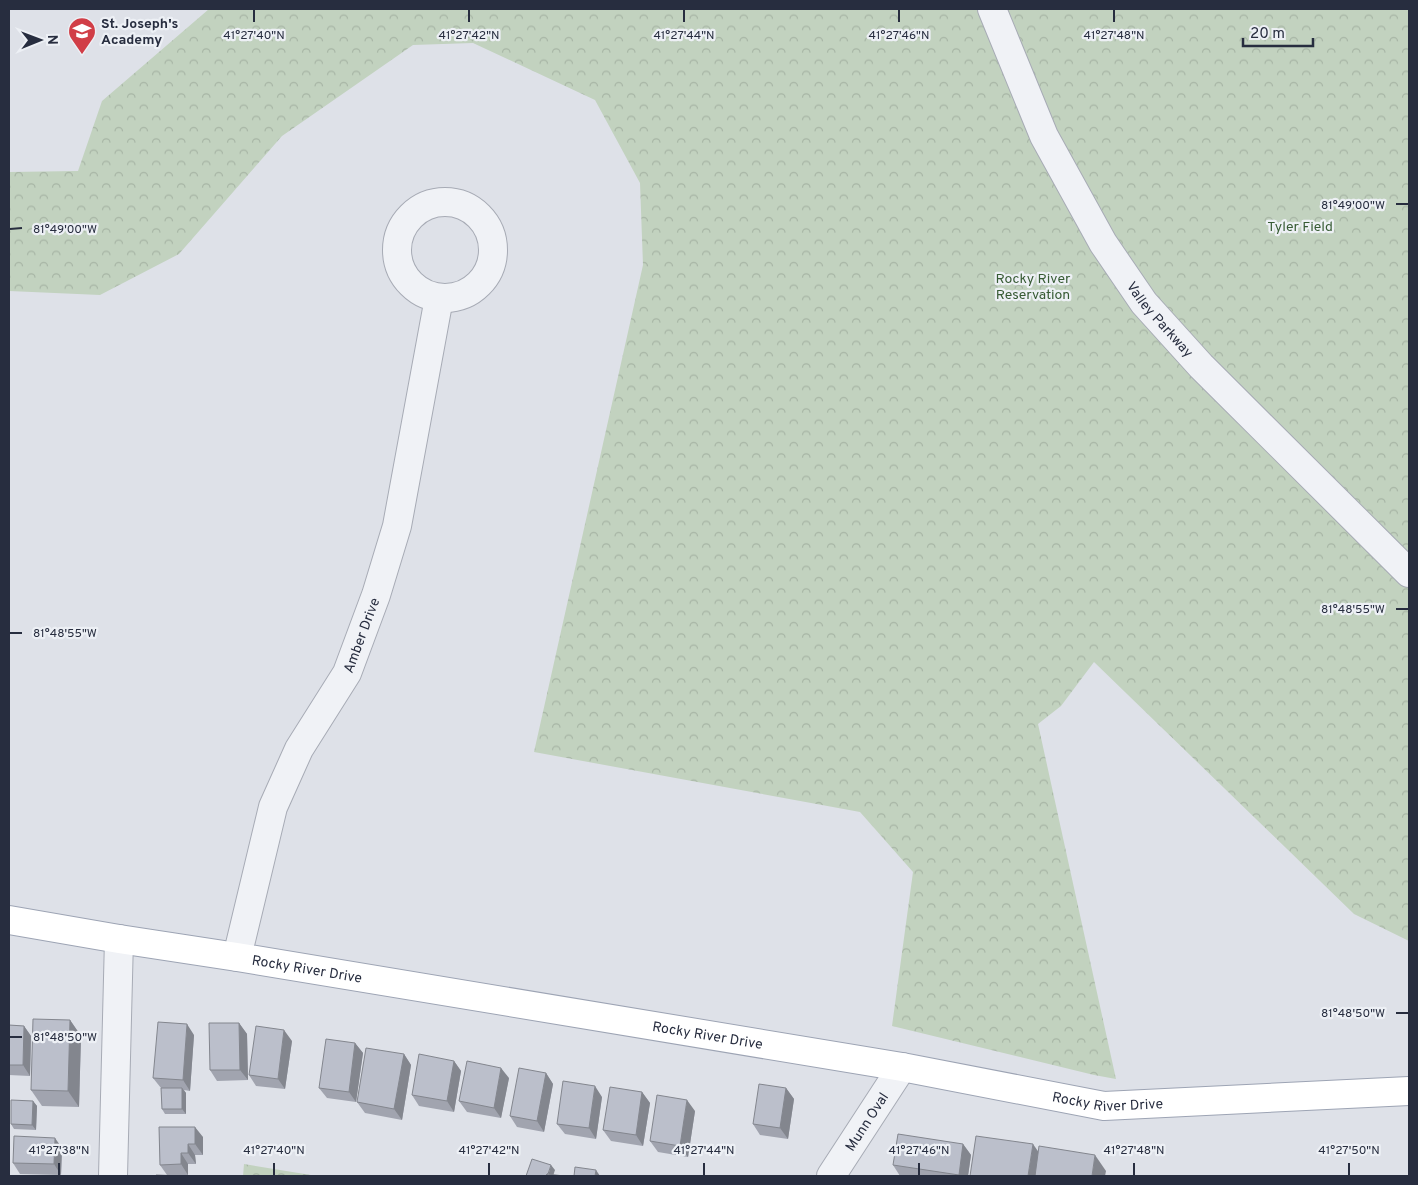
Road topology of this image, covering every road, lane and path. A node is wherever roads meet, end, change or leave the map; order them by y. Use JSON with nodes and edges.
{"nodes":[{"id":1,"x":992,"y":9,"type":"edge"},
{"id":2,"x":439,"y":298,"type":"dead end"},
{"id":3,"x":1409,"y":572,"type":"edge"},
{"id":4,"x":9,"y":920,"type":"edge"},
{"id":5,"x":119,"y":940,"type":"junction"},
{"id":6,"x":237,"y":957,"type":"junction"},
{"id":7,"x":902,"y":1067,"type":"junction"},
{"id":8,"x":1409,"y":1091,"type":"edge"},
{"id":9,"x":113,"y":1176,"type":"edge"},
{"id":10,"x":831,"y":1176,"type":"edge"}],
"edges":[{"from":1,"to":3,"type":"street","name":"Valley Parkway"},
{"from":2,"to":6,"type":"street","name":"Amber Drive"},
{"from":4,"to":5,"type":"main road","name":"Rocky River Drive"},
{"from":5,"to":6,"type":"main road","name":"Rocky River Drive"},
{"from":5,"to":9,"type":"street"},
{"from":6,"to":7,"type":"main road","name":"Rocky River Drive"},
{"from":7,"to":8,"type":"main road","name":"Rocky River Drive"},
{"from":7,"to":10,"type":"street","name":"Munn Oval"}]}
